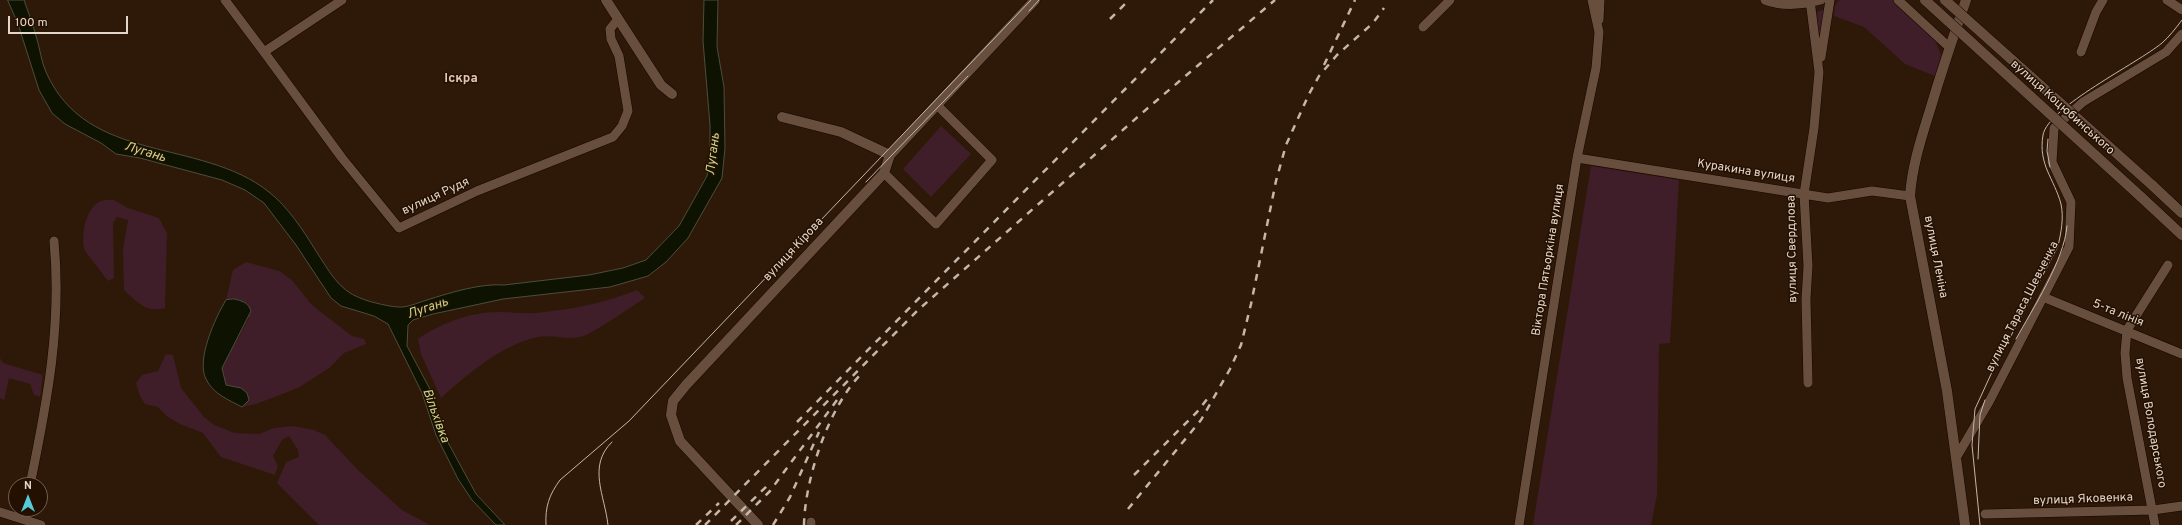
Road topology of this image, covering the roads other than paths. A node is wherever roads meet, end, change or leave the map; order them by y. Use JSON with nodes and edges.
{"nodes":[{"id":1,"x":225,"y":0,"type":"edge"},
{"id":2,"x":342,"y":0,"type":"edge"},
{"id":3,"x":606,"y":0,"type":"edge"},
{"id":4,"x":1035,"y":0,"type":"edge"},
{"id":5,"x":1450,"y":0,"type":"edge"},
{"id":6,"x":1592,"y":0,"type":"edge"},
{"id":7,"x":1600,"y":0,"type":"edge"},
{"id":8,"x":1765,"y":0,"type":"edge"},
{"id":9,"x":1820,"y":0,"type":"edge"},
{"id":10,"x":1830,"y":0,"type":"edge"},
{"id":11,"x":1898,"y":0,"type":"edge"},
{"id":12,"x":1925,"y":0,"type":"edge"},
{"id":13,"x":1945,"y":0,"type":"edge"},
{"id":14,"x":1966,"y":0,"type":"edge"},
{"id":15,"x":2103,"y":0,"type":"edge"},
{"id":16,"x":2167,"y":0,"type":"edge"},
{"id":17,"x":1810,"y":1,"type":"edge"},
{"id":18,"x":1778,"y":2,"type":"edge"},
{"id":19,"x":2182,"y":10,"type":"edge"},
{"id":20,"x":618,"y":19,"type":"junction"},
{"id":21,"x":1423,"y":27,"type":"dead end"},
{"id":22,"x":1599,"y":32,"type":"junction"},
{"id":23,"x":2182,"y":34,"type":"edge"},
{"id":24,"x":1949,"y":47,"type":"junction"},
{"id":25,"x":264,"y":52,"type":"junction"},
{"id":26,"x":2081,"y":52,"type":"dead end"},
{"id":27,"x":1819,"y":66,"type":"junction"},
{"id":28,"x":672,"y":94,"type":"dead end"},
{"id":29,"x":937,"y":105,"type":"junction"},
{"id":30,"x":782,"y":117,"type":"dead end"},
{"id":31,"x":890,"y":155,"type":"junction"},
{"id":32,"x":1577,"y":158,"type":"junction"},
{"id":33,"x":884,"y":173,"type":"junction"},
{"id":34,"x":1804,"y":194,"type":"junction"},
{"id":35,"x":1910,"y":196,"type":"junction"},
{"id":36,"x":2182,"y":213,"type":"edge"},
{"id":37,"x":2182,"y":235,"type":"edge"},
{"id":38,"x":54,"y":241,"type":"dead end"},
{"id":39,"x":2168,"y":265,"type":"dead end"},
{"id":40,"x":2043,"y":297,"type":"junction"},
{"id":41,"x":2127,"y":330,"type":"junction"},
{"id":42,"x":2182,"y":354,"type":"edge"},
{"id":43,"x":1808,"y":383,"type":"dead end"},
{"id":44,"x":1956,"y":458,"type":"junction"},
{"id":45,"x":32,"y":477,"type":"edge"},
{"id":46,"x":2182,"y":506,"type":"edge"},
{"id":47,"x":2153,"y":510,"type":"junction"},
{"id":48,"x":0,"y":512,"type":"edge"},
{"id":49,"x":1985,"y":514,"type":"dead end"},
{"id":50,"x":25,"y":517,"type":"edge"},
{"id":51,"x":25,"y":520,"type":"junction"},
{"id":52,"x":41,"y":525,"type":"edge"},
{"id":53,"x":758,"y":525,"type":"edge"},
{"id":54,"x":1519,"y":525,"type":"edge"},
{"id":55,"x":1965,"y":525,"type":"edge"},
{"id":56,"x":2155,"y":525,"type":"edge"}],
"edges":[{"from":1,"to":25,"type":"street"},
{"from":2,"to":25,"type":"street"},
{"from":3,"to":20,"type":"street"},
{"from":4,"to":29,"type":"street","name":"вулиця Кірова"},
{"from":5,"to":21,"type":"street"},
{"from":6,"to":22,"type":"street","name":"Віктора Пятьоркіна вулиця"},
{"from":7,"to":22,"type":"street"},
{"from":8,"to":18,"type":"street"},
{"from":9,"to":17,"type":"street"},
{"from":10,"to":27,"type":"street"},
{"from":11,"to":24,"type":"street"},
{"from":12,"to":37,"type":"street","name":"вулиця Коцюбинського","bridge":true},
{"from":13,"to":36,"type":"street","name":"вулиця Коцюбинського","bridge":true},
{"from":14,"to":24,"type":"street","name":"вулиця Леніна"},
{"from":15,"to":26,"type":"street"},
{"from":16,"to":19,"type":"street"},
{"from":17,"to":18,"type":"street"},
{"from":17,"to":27,"type":"street"},
{"from":20,"to":25,"type":"street","name":"вулиця Рудя"},
{"from":20,"to":28,"type":"street"},
{"from":22,"to":32,"type":"street","name":"Віктора Пятьоркіна вулиця"},
{"from":23,"to":40,"type":"street","name":"вулиця Тараса Шевченка"},
{"from":24,"to":35,"type":"street","name":"вулиця Леніна"},
{"from":27,"to":34,"type":"street","name":"вулиця Свердлова"},
{"from":29,"to":31,"type":"street","name":"вулиця Кірова"},
{"from":29,"to":33,"type":"street"},
{"from":30,"to":31,"type":"street"},
{"from":31,"to":33,"type":"street","name":"вулиця Кірова"},
{"from":32,"to":34,"type":"street","name":"Куракина вулиця"},
{"from":32,"to":54,"type":"street","name":"Віктора Пятьоркіна вулиця"},
{"from":33,"to":53,"type":"street","name":"вулиця Кірова"},
{"from":34,"to":35,"type":"street","name":"Куракина вулиця"},
{"from":34,"to":43,"type":"street","name":"вулиця Свердлова"},
{"from":35,"to":44,"type":"street","name":"вулиця Леніна"},
{"from":38,"to":45,"type":"street"},
{"from":39,"to":41,"type":"street","name":"вулиця Володарського"},
{"from":40,"to":41,"type":"street","name":"5-та лінія"},
{"from":40,"to":44,"type":"street","name":"вулиця Тараса Шевченка"},
{"from":41,"to":42,"type":"street","name":"5-та лінія"},
{"from":41,"to":47,"type":"street","name":"вулиця Володарського"},
{"from":44,"to":55,"type":"street","name":"вулиця Леніна"},
{"from":46,"to":47,"type":"street","name":"вулиця Яковенка"},
{"from":47,"to":49,"type":"street","name":"вулиця Яковенка"},
{"from":47,"to":56,"type":"street","name":"вулиця Володарського"},
{"from":48,"to":51,"type":"street"},
{"from":50,"to":51,"type":"street"},
{"from":51,"to":52,"type":"street"}]}
